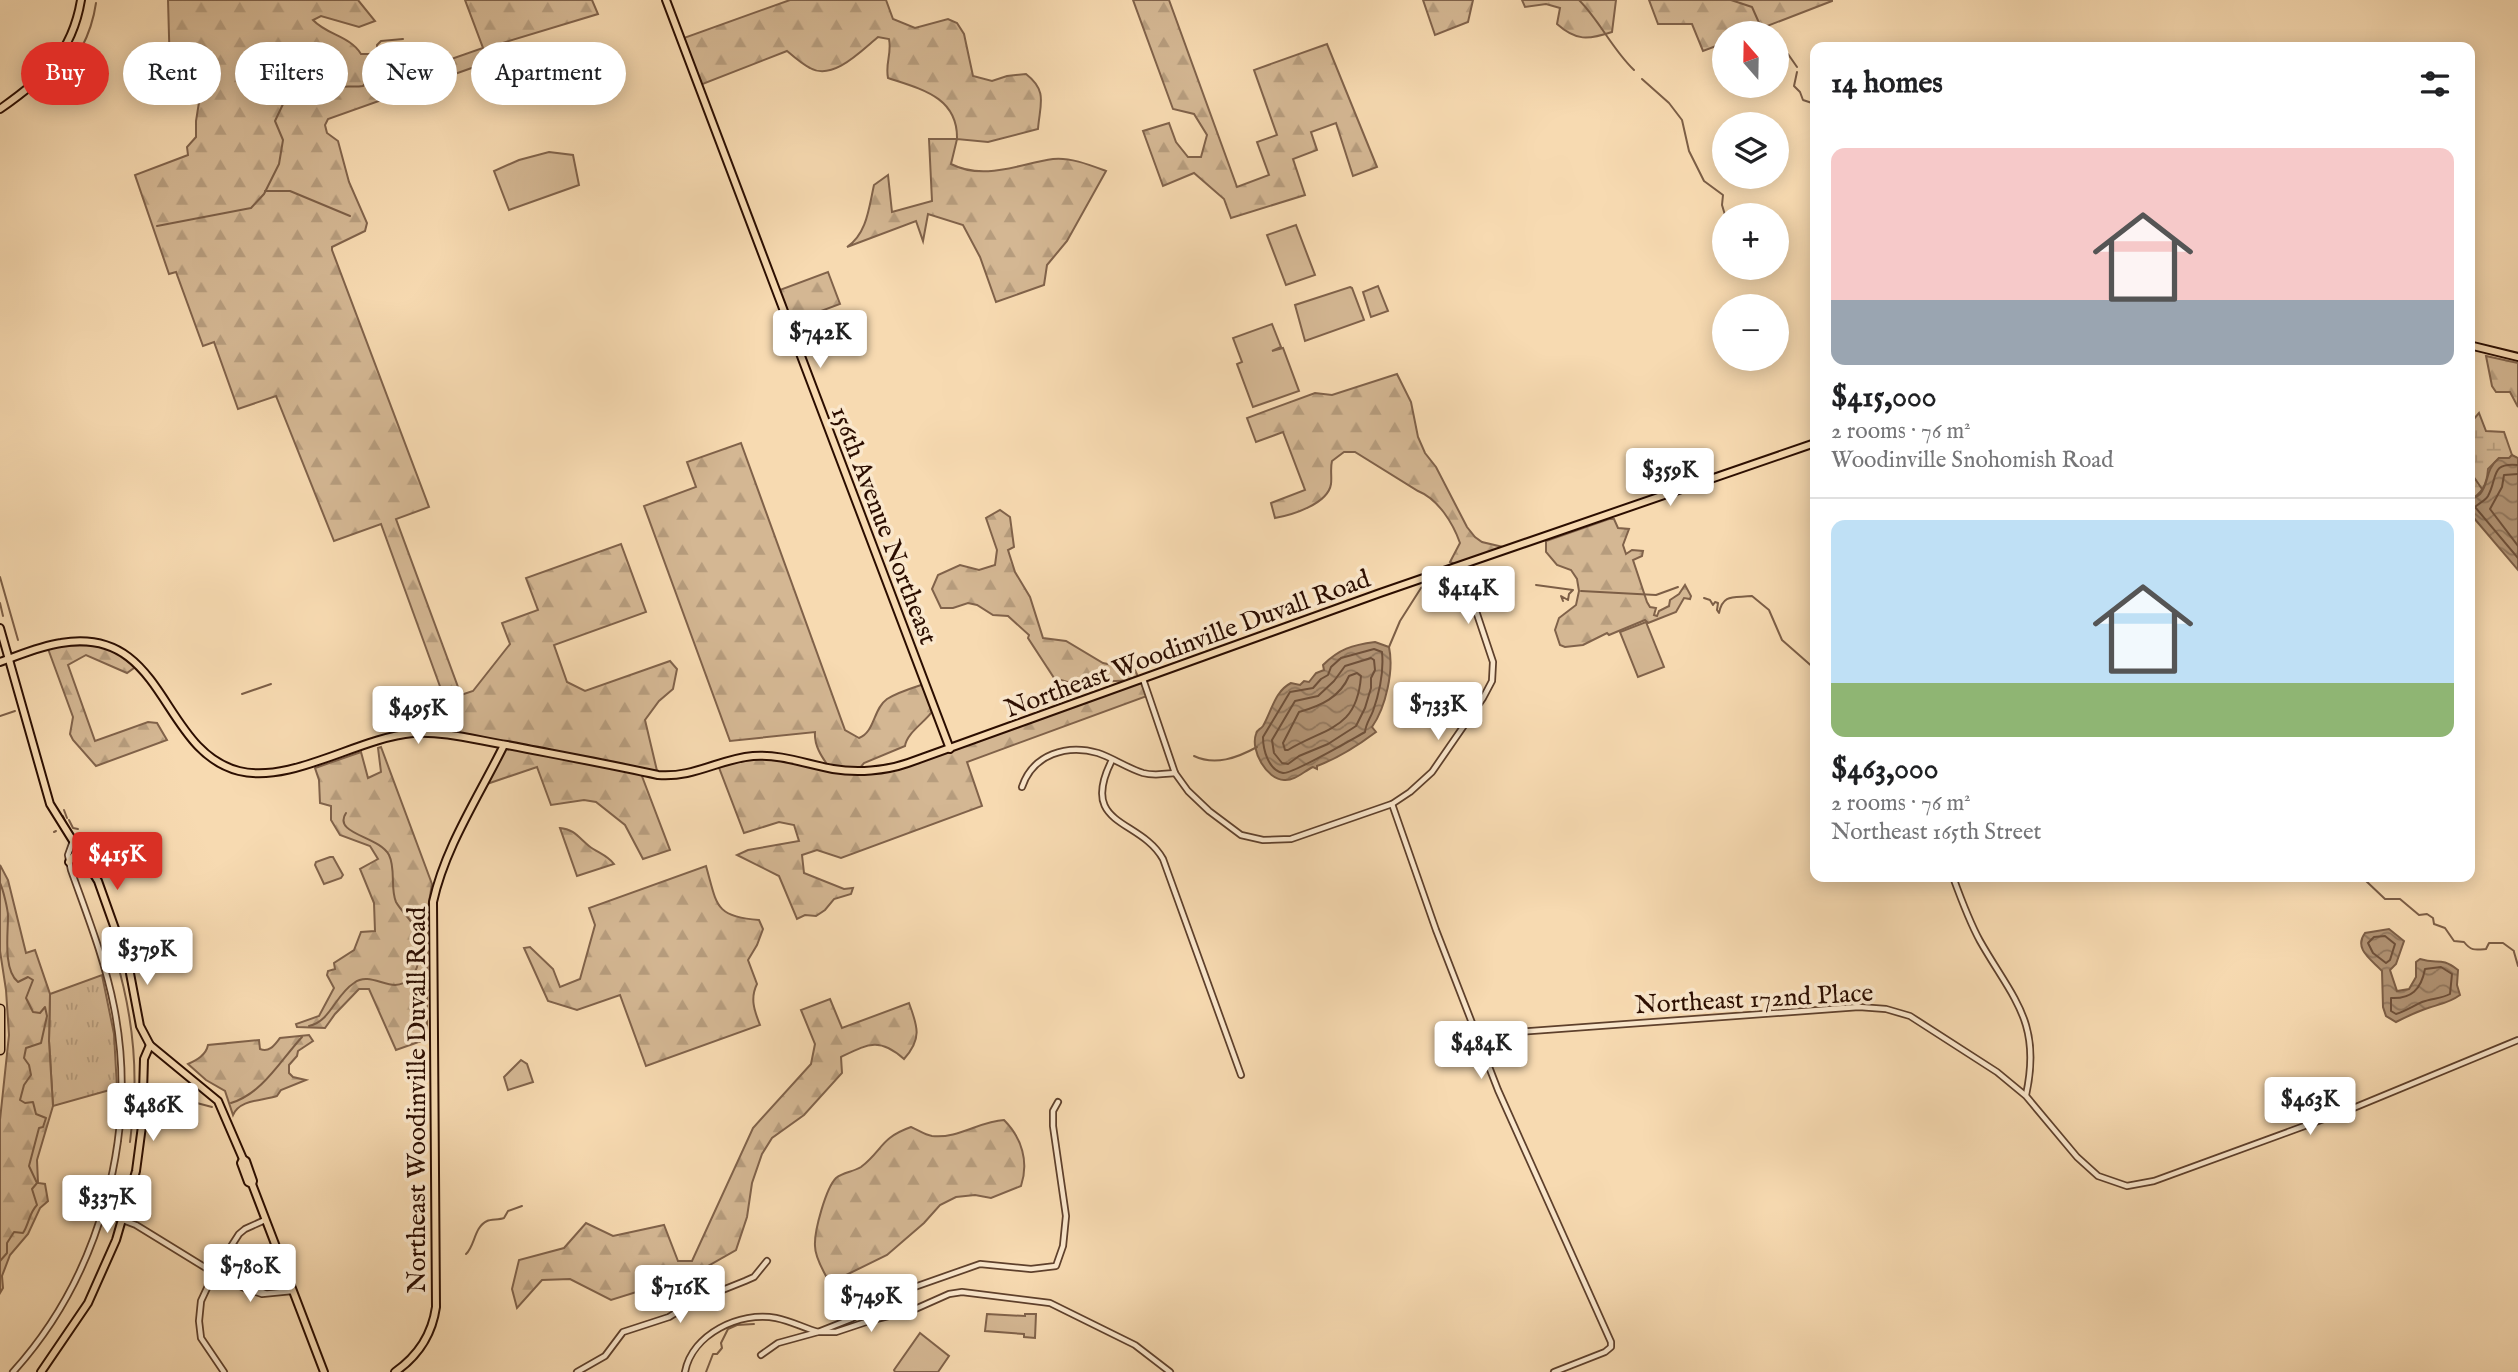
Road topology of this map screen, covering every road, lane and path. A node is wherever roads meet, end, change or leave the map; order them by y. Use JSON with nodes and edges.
{"nodes":[{"id":1,"x":81,"y":0,"type":"edge"},
{"id":2,"x":666,"y":0,"type":"edge"},
{"id":3,"x":0,"y":109,"type":"edge"},
{"id":4,"x":2475,"y":346,"type":"edge"},
{"id":5,"x":2518,"y":357,"type":"edge"},
{"id":6,"x":1810,"y":445,"type":"edge"},
{"id":7,"x":1461,"y":566,"type":"junction"},
{"id":8,"x":0,"y":628,"type":"edge"},
{"id":9,"x":8,"y":659,"type":"junction"},
{"id":10,"x":0,"y":662,"type":"edge"},
{"id":11,"x":1143,"y":679,"type":"junction"},
{"id":12,"x":505,"y":745,"type":"junction"},
{"id":13,"x":950,"y":749,"type":"junction"},
{"id":14,"x":1112,"y":760,"type":"junction"},
{"id":15,"x":1175,"y":773,"type":"junction"},
{"id":16,"x":1022,"y":787,"type":"dead end"},
{"id":17,"x":1392,"y":804,"type":"junction"},
{"id":18,"x":73,"y":841,"type":"junction"},
{"id":19,"x":83,"y":855,"type":"junction"},
{"id":20,"x":69,"y":862,"type":"junction"},
{"id":21,"x":1955,"y":882,"type":"edge"},
{"id":22,"x":0,"y":1009,"type":"edge"},
{"id":23,"x":1476,"y":1035,"type":"junction"},
{"id":24,"x":2518,"y":1040,"type":"edge"},
{"id":25,"x":150,"y":1045,"type":"junction"},
{"id":26,"x":0,"y":1050,"type":"edge"},
{"id":27,"x":1241,"y":1075,"type":"dead end"},
{"id":28,"x":2026,"y":1096,"type":"junction"},
{"id":29,"x":1058,"y":1102,"type":"dead end"},
{"id":30,"x":102,"y":1212,"type":"junction"},
{"id":31,"x":123,"y":1219,"type":"junction"},
{"id":32,"x":265,"y":1220,"type":"junction"},
{"id":33,"x":767,"y":1261,"type":"dead end"},
{"id":34,"x":214,"y":1273,"type":"junction"},
{"id":35,"x":292,"y":1291,"type":"junction"},
{"id":36,"x":818,"y":1332,"type":"junction"},
{"id":37,"x":761,"y":1354,"type":"dead end"},
{"id":38,"x":13,"y":1372,"type":"edge"},
{"id":39,"x":41,"y":1372,"type":"edge"},
{"id":40,"x":224,"y":1372,"type":"edge"},
{"id":41,"x":324,"y":1372,"type":"edge"},
{"id":42,"x":395,"y":1372,"type":"edge"},
{"id":43,"x":577,"y":1372,"type":"edge"},
{"id":44,"x":685,"y":1372,"type":"edge"},
{"id":45,"x":1170,"y":1372,"type":"edge"},
{"id":46,"x":1554,"y":1372,"type":"edge"}],
"edges":[{"from":1,"to":3,"type":"main road"},
{"from":2,"to":13,"type":"main road","name":"156th Avenue Northeast"},
{"from":4,"to":5,"type":"main road"},
{"from":6,"to":7,"type":"main road","name":"Northeast Woodinville Duvall Road"},
{"from":7,"to":11,"type":"main road","name":"Northeast Woodinville Duvall Road"},
{"from":7,"to":17,"type":"street"},
{"from":8,"to":9,"type":"main road"},
{"from":9,"to":10,"type":"main road","name":"Northeast Woodinville Duvall Road"},
{"from":9,"to":12,"type":"main road","name":"Northeast Woodinville Duvall Road"},
{"from":9,"to":18,"type":"main road"},
{"from":11,"to":13,"type":"main road","name":"Northeast Woodinville Duvall Road"},
{"from":11,"to":15,"type":"street"},
{"from":12,"to":13,"type":"main road","name":"Northeast Woodinville Duvall Road"},
{"from":12,"to":42,"type":"main road","name":"Northeast Woodinville Duvall Road"},
{"from":14,"to":15,"type":"street"},
{"from":14,"to":16,"type":"street"},
{"from":14,"to":27,"type":"street"},
{"from":15,"to":17,"type":"street"},
{"from":17,"to":23,"type":"street"},
{"from":18,"to":19,"type":"main road"},
{"from":18,"to":20,"type":"street"},
{"from":19,"to":20,"type":"main road"},
{"from":19,"to":25,"type":"main road"},
{"from":20,"to":30,"type":"street"},
{"from":21,"to":28,"type":"street"},
{"from":22,"to":26,"type":"highway"},
{"from":23,"to":28,"type":"street","name":"Northeast 172nd Place"},
{"from":23,"to":46,"type":"street"},
{"from":24,"to":28,"type":"street","name":"Northeast 172nd Place"},
{"from":25,"to":31,"type":"main road"},
{"from":25,"to":32,"type":"main road"},
{"from":29,"to":36,"type":"street"},
{"from":30,"to":31,"type":"street"},
{"from":30,"to":38,"type":"street"},
{"from":31,"to":34,"type":"street"},
{"from":31,"to":39,"type":"main road"},
{"from":32,"to":34,"type":"street"},
{"from":32,"to":35,"type":"main road"},
{"from":33,"to":43,"type":"street"},
{"from":34,"to":35,"type":"street"},
{"from":34,"to":40,"type":"street"},
{"from":35,"to":41,"type":"main road"},
{"from":36,"to":37,"type":"street"},
{"from":36,"to":44,"type":"street"},
{"from":36,"to":45,"type":"street"}]}
